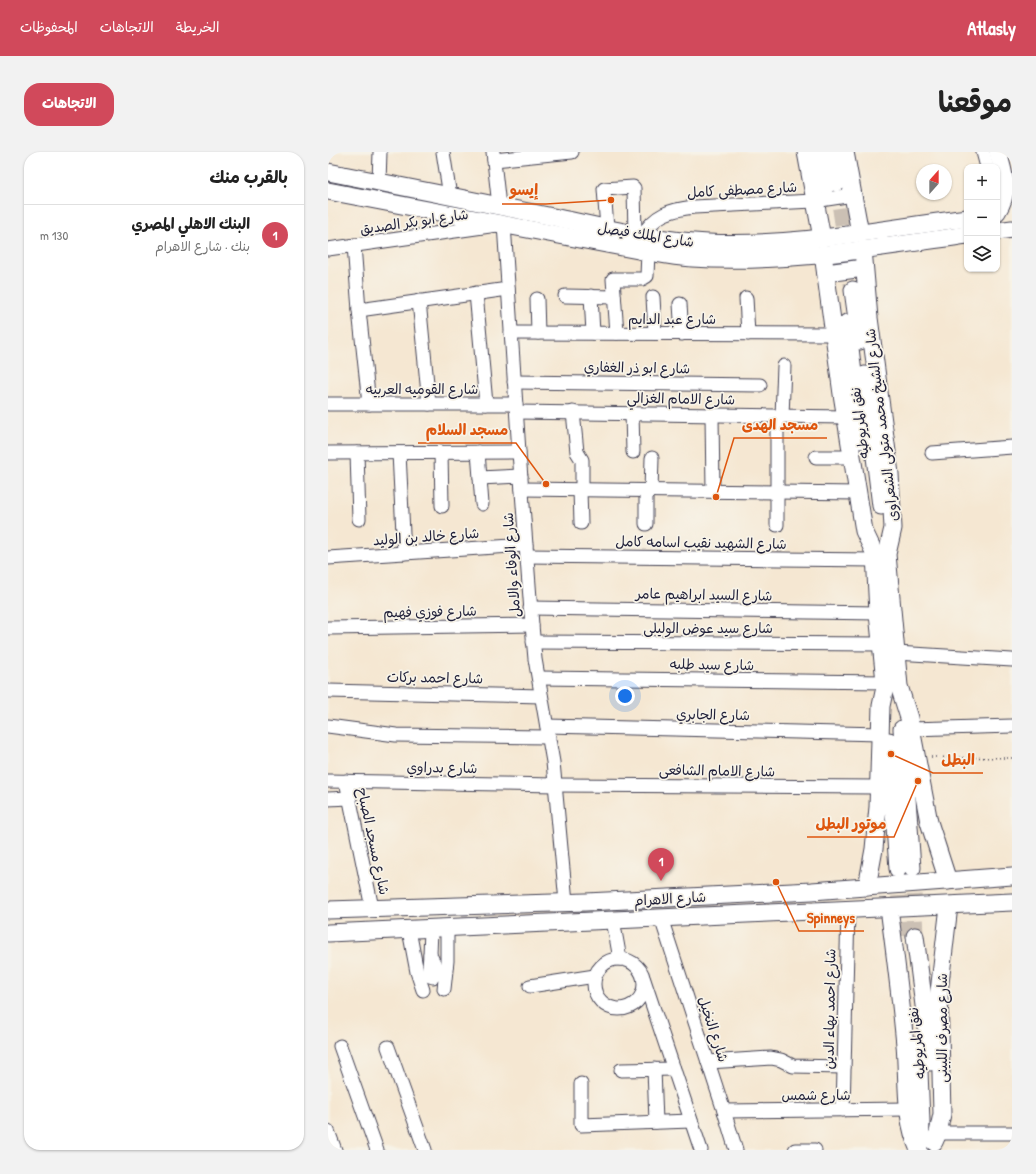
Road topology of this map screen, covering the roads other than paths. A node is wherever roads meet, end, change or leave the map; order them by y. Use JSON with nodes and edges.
{"nodes":[{"id":1,"x":380,"y":152,"type":"edge"},
{"id":2,"x":443,"y":152,"type":"edge"},
{"id":3,"x":572,"y":152,"type":"edge"},
{"id":4,"x":806,"y":152,"type":"edge"},
{"id":5,"x":820,"y":152,"type":"edge"},
{"id":6,"x":832,"y":152,"type":"edge"},
{"id":7,"x":846,"y":152,"type":"edge"},
{"id":8,"x":983,"y":152,"type":"edge"},
{"id":9,"x":998,"y":152,"type":"edge"},
{"id":10,"x":493,"y":156,"type":"edge"},
{"id":11,"x":986,"y":164,"type":"edge"},
{"id":12,"x":328,"y":172,"type":"edge"},
{"id":13,"x":379,"y":182,"type":"junction"},
{"id":14,"x":328,"y":191,"type":"edge"},
{"id":15,"x":450,"y":196,"type":"junction"},
{"id":16,"x":853,"y":196,"type":"junction"},
{"id":17,"x":814,"y":201,"type":"junction"},
{"id":18,"x":499,"y":206,"type":"junction"},
{"id":19,"x":1000,"y":206,"type":"edge"},
{"id":20,"x":1012,"y":211,"type":"edge"},
{"id":21,"x":1000,"y":213,"type":"edge"},
{"id":22,"x":964,"y":218,"type":"edge"},
{"id":23,"x":504,"y":224,"type":"junction"},
{"id":24,"x":607,"y":228,"type":"junction"},
{"id":25,"x":860,"y":233,"type":"junction"},
{"id":26,"x":638,"y":235,"type":"junction"},
{"id":27,"x":964,"y":235,"type":"edge"},
{"id":28,"x":354,"y":245,"type":"junction"},
{"id":29,"x":822,"y":246,"type":"junction"},
{"id":30,"x":328,"y":249,"type":"edge"},
{"id":31,"x":862,"y":249,"type":"junction"},
{"id":32,"x":648,"y":252,"type":"junction"},
{"id":33,"x":864,"y":268,"type":"junction"},
{"id":34,"x":826,"y":273,"type":"junction"},
{"id":35,"x":508,"y":289,"type":"junction"},
{"id":36,"x":848,"y":291,"type":"tunnel mouth"},
{"id":37,"x":476,"y":293,"type":"junction"},
{"id":38,"x":566,"y":296,"type":"dead end"},
{"id":39,"x":591,"y":296,"type":"junction"},
{"id":40,"x":614,"y":297,"type":"junction"},
{"id":41,"x":653,"y":297,"type":"dead end"},
{"id":42,"x":746,"y":298,"type":"dead end"},
{"id":43,"x":537,"y":299,"type":"dead end"},
{"id":44,"x":418,"y":301,"type":"junction"},
{"id":45,"x":680,"y":304,"type":"dead end"},
{"id":46,"x":359,"y":310,"type":"junction"},
{"id":47,"x":511,"y":333,"type":"junction"},
{"id":48,"x":538,"y":333,"type":"junction"},
{"id":49,"x":593,"y":333,"type":"junction"},
{"id":50,"x":617,"y":333,"type":"junction"},
{"id":51,"x":655,"y":333,"type":"junction"},
{"id":52,"x":682,"y":334,"type":"junction"},
{"id":53,"x":748,"y":334,"type":"junction"},
{"id":54,"x":834,"y":334,"type":"junction"},
{"id":55,"x":784,"y":366,"type":"dead end"},
{"id":56,"x":514,"y":382,"type":"junction"},
{"id":57,"x":760,"y":385,"type":"dead end"},
{"id":58,"x":328,"y":404,"type":"edge"},
{"id":59,"x":369,"y":404,"type":"junction"},
{"id":60,"x":429,"y":404,"type":"junction"},
{"id":61,"x":486,"y":404,"type":"junction"},
{"id":62,"x":516,"y":408,"type":"junction"},
{"id":63,"x":573,"y":412,"type":"junction"},
{"id":64,"x":632,"y":414,"type":"junction"},
{"id":65,"x":712,"y":415,"type":"junction"},
{"id":66,"x":780,"y":416,"type":"junction"},
{"id":67,"x":846,"y":417,"type":"junction"},
{"id":68,"x":1012,"y":447,"type":"edge"},
{"id":69,"x":441,"y":452,"type":"junction"},
{"id":70,"x":478,"y":452,"type":"junction"},
{"id":71,"x":518,"y":452,"type":"junction"},
{"id":72,"x":633,"y":452,"type":"dead end"},
{"id":73,"x":328,"y":453,"type":"edge"},
{"id":74,"x":357,"y":453,"type":"junction"},
{"id":75,"x":399,"y":453,"type":"junction"},
{"id":76,"x":932,"y":453,"type":"dead end"},
{"id":77,"x":816,"y":457,"type":"dead end"},
{"id":78,"x":853,"y":457,"type":"junction"},
{"id":79,"x":652,"y":458,"type":"dead end"},
{"id":80,"x":480,"y":478,"type":"junction"},
{"id":81,"x":521,"y":483,"type":"junction"},
{"id":82,"x":581,"y":490,"type":"junction"},
{"id":83,"x":649,"y":491,"type":"junction"},
{"id":84,"x":713,"y":491,"type":"junction"},
{"id":85,"x":777,"y":492,"type":"junction"},
{"id":86,"x":859,"y":493,"type":"junction"},
{"id":87,"x":482,"y":504,"type":"dead end"},
{"id":88,"x":442,"y":506,"type":"dead end"},
{"id":89,"x":359,"y":519,"type":"dead end"},
{"id":90,"x":580,"y":523,"type":"dead end"},
{"id":91,"x":646,"y":524,"type":"dead end"},
{"id":92,"x":777,"y":525,"type":"dead end"},
{"id":93,"x":526,"y":551,"type":"junction"},
{"id":94,"x":404,"y":553,"type":"junction"},
{"id":95,"x":879,"y":556,"type":"junction"},
{"id":96,"x":328,"y":558,"type":"edge"},
{"id":97,"x":530,"y":608,"type":"junction"},
{"id":98,"x":878,"y":613,"type":"junction"},
{"id":99,"x":532,"y":625,"type":"junction"},
{"id":100,"x":328,"y":628,"type":"edge"},
{"id":101,"x":533,"y":642,"type":"junction"},
{"id":102,"x":882,"y":644,"type":"junction"},
{"id":103,"x":896,"y":653,"type":"junction"},
{"id":104,"x":1012,"y":660,"type":"edge"},
{"id":105,"x":539,"y":678,"type":"junction"},
{"id":106,"x":890,"y":685,"type":"junction"},
{"id":107,"x":328,"y":691,"type":"edge"},
{"id":108,"x":541,"y":696,"type":"junction"},
{"id":109,"x":328,"y":726,"type":"edge"},
{"id":110,"x":1012,"y":726,"type":"edge"},
{"id":111,"x":911,"y":728,"type":"junction"},
{"id":112,"x":548,"y":732,"type":"junction"},
{"id":113,"x":880,"y":734,"type":"junction"},
{"id":114,"x":328,"y":780,"type":"edge"},
{"id":115,"x":346,"y":781,"type":"junction"},
{"id":116,"x":555,"y":785,"type":"junction"},
{"id":117,"x":878,"y":787,"type":"junction"},
{"id":118,"x":349,"y":798,"type":"junction"},
{"id":119,"x":328,"y":799,"type":"edge"},
{"id":120,"x":905,"y":868,"type":"tunnel mouth"},
{"id":121,"x":1012,"y":876,"type":"edge"},
{"id":122,"x":948,"y":881,"type":"junction"},
{"id":123,"x":867,"y":887,"type":"junction"},
{"id":124,"x":566,"y":902,"type":"junction"},
{"id":125,"x":1012,"y":902,"type":"edge"},
{"id":126,"x":949,"y":906,"type":"junction"},
{"id":127,"x":366,"y":908,"type":"junction"},
{"id":128,"x":889,"y":908,"type":"junction"},
{"id":129,"x":328,"y":910,"type":"edge"},
{"id":130,"x":848,"y":910,"type":"junction"},
{"id":131,"x":661,"y":918,"type":"junction"},
{"id":132,"x":613,"y":920,"type":"junction"},
{"id":133,"x":439,"y":929,"type":"junction"},
{"id":134,"x":409,"y":930,"type":"junction"},
{"id":135,"x":360,"y":932,"type":"junction"},
{"id":136,"x":328,"y":933,"type":"edge"},
{"id":137,"x":909,"y":936,"type":"tunnel mouth"},
{"id":138,"x":448,"y":954,"type":"junction"},
{"id":139,"x":430,"y":955,"type":"junction"},
{"id":140,"x":414,"y":956,"type":"junction"},
{"id":141,"x":620,"y":959,"type":"junction"},
{"id":142,"x":595,"y":976,"type":"junction"},
{"id":143,"x":644,"y":980,"type":"junction"},
{"id":144,"x":530,"y":986,"type":"dead end"},
{"id":145,"x":444,"y":989,"type":"dead end"},
{"id":146,"x":423,"y":990,"type":"dead end"},
{"id":147,"x":340,"y":1046,"type":"dead end"},
{"id":148,"x":388,"y":1047,"type":"dead end"},
{"id":149,"x":708,"y":1062,"type":"junction"},
{"id":150,"x":844,"y":1067,"type":"junction"},
{"id":151,"x":654,"y":1069,"type":"junction"},
{"id":152,"x":674,"y":1069,"type":"junction"},
{"id":153,"x":620,"y":1070,"type":"dead end"},
{"id":154,"x":581,"y":1084,"type":"dead end"},
{"id":155,"x":908,"y":1109,"type":"junction"},
{"id":156,"x":843,"y":1110,"type":"junction"},
{"id":157,"x":724,"y":1111,"type":"junction"},
{"id":158,"x":691,"y":1121,"type":"junction"},
{"id":159,"x":656,"y":1122,"type":"junction"},
{"id":160,"x":328,"y":1131,"type":"edge"},
{"id":161,"x":1012,"y":1133,"type":"edge"},
{"id":162,"x":929,"y":1145,"type":"edge"},
{"id":163,"x":332,"y":1149,"type":"edge"},
{"id":164,"x":377,"y":1150,"type":"edge"},
{"id":165,"x":426,"y":1150,"type":"edge"},
{"id":166,"x":701,"y":1150,"type":"edge"},
{"id":167,"x":736,"y":1150,"type":"edge"},
{"id":168,"x":795,"y":1150,"type":"edge"},
{"id":169,"x":815,"y":1150,"type":"edge"}],
"edges":[{"from":1,"to":13,"type":"street"},
{"from":2,"to":15,"type":"street"},
{"from":3,"to":10,"type":"street"},
{"from":4,"to":17,"type":"main road","name":"شارع الشيخ محمد متولى الشعراوى"},
{"from":5,"to":6,"type":"main road"},
{"from":7,"to":16,"type":"main road"},
{"from":8,"to":11,"type":"street"},
{"from":9,"to":19,"type":"main road"},
{"from":10,"to":18,"type":"street"},
{"from":12,"to":13,"type":"main road","name":"شارع الملك فيصل"},
{"from":13,"to":15,"type":"main road","name":"شارع الملك فيصل"},
{"from":14,"to":23,"type":"main road","name":"شارع الملك فيصل"},
{"from":15,"to":18,"type":"main road","name":"شارع الملك فيصل"},
{"from":16,"to":17,"type":"street","name":"شارع مصطفى كامل"},
{"from":16,"to":25,"type":"main road"},
{"from":17,"to":26,"type":"street","name":"شارع مصطفى كامل"},
{"from":17,"to":29,"type":"main road","name":"شارع الشيخ محمد متولى الشعراوى"},
{"from":18,"to":24,"type":"main road","name":"شارع الملك فيصل"},
{"from":20,"to":21,"type":"main road"},
{"from":22,"to":25,"type":"main road","name":"شارع الملك فيصل"},
{"from":23,"to":28,"type":"street","name":"شارع ابو بكر الصديق"},
{"from":23,"to":32,"type":"main road","name":"شارع الملك فيصل"},
{"from":23,"to":35,"type":"street","name":"شارع الوفاء والامل"},
{"from":24,"to":26,"type":"main road","name":"شارع الملك فيصل"},
{"from":24,"to":26,"type":"street"},
{"from":25,"to":29,"type":"main road","name":"شارع الملك فيصل"},
{"from":26,"to":29,"type":"main road","name":"شارع الملك فيصل"},
{"from":27,"to":31,"type":"main road","name":"شارع الملك فيصل"},
{"from":28,"to":30,"type":"street","name":"شارع ابو بكر الصديق"},
{"from":28,"to":46,"type":"street"},
{"from":29,"to":31,"type":"main road","name":"شارع الملك فيصل"},
{"from":29,"to":32,"type":"main road","name":"شارع الملك فيصل"},
{"from":29,"to":34,"type":"main road","name":"شارع الشيخ محمد متولى الشعراوى"},
{"from":31,"to":33,"type":"main road","name":"شارع الشيخ محمد متولى الشعراوى"},
{"from":32,"to":40,"type":"street"},
{"from":33,"to":34,"type":"main road"},
{"from":33,"to":95,"type":"main road","name":"شارع الشيخ محمد متولى الشعراوى"},
{"from":34,"to":54,"type":"main road","name":"شارع الشيخ محمد متولى الشعراوى"},
{"from":35,"to":37,"type":"street"},
{"from":35,"to":47,"type":"street","name":"شارع الوفاء والامل"},
{"from":36,"to":95,"type":"main road","name":"نفق المريوطيه"},
{"from":37,"to":44,"type":"street"},
{"from":37,"to":61,"type":"street"},
{"from":38,"to":39,"type":"street"},
{"from":39,"to":40,"type":"street"},
{"from":39,"to":49,"type":"street"},
{"from":40,"to":50,"type":"street"},
{"from":41,"to":51,"type":"street"},
{"from":42,"to":53,"type":"street"},
{"from":43,"to":48,"type":"street"},
{"from":44,"to":46,"type":"street"},
{"from":44,"to":60,"type":"street"},
{"from":45,"to":52,"type":"street"},
{"from":46,"to":59,"type":"street"},
{"from":47,"to":48,"type":"street","name":"شارع عبد الدايم"},
{"from":47,"to":56,"type":"street","name":"شارع الوفاء والامل"},
{"from":48,"to":49,"type":"street","name":"شارع عبد الدايم"},
{"from":49,"to":50,"type":"street","name":"شارع عبد الدايم"},
{"from":50,"to":51,"type":"street","name":"شارع عبد الدايم"},
{"from":51,"to":52,"type":"street","name":"شارع عبد الدايم"},
{"from":52,"to":53,"type":"street","name":"شارع عبد الدايم"},
{"from":53,"to":54,"type":"street","name":"شارع عبد الدايم"},
{"from":54,"to":67,"type":"main road","name":"شارع الشيخ محمد متولى الشعراوى"},
{"from":55,"to":66,"type":"street"},
{"from":56,"to":57,"type":"street","name":"شارع ابو ذر الغفاري"},
{"from":56,"to":62,"type":"street","name":"شارع الوفاء والامل"},
{"from":58,"to":59,"type":"street","name":"شارع القوميه العربيه"},
{"from":59,"to":60,"type":"street","name":"شارع القوميه العربيه"},
{"from":60,"to":61,"type":"street","name":"شارع القوميه العربيه"},
{"from":61,"to":62,"type":"street","name":"شارع القوميه العربيه"},
{"from":62,"to":63,"type":"street","name":"شارع الامام الغزالي"},
{"from":62,"to":71,"type":"street","name":"شارع الوفاء والامل"},
{"from":63,"to":64,"type":"street","name":"شارع الامام الغزالي"},
{"from":63,"to":82,"type":"street"},
{"from":64,"to":65,"type":"street","name":"شارع الامام الغزالي"},
{"from":64,"to":72,"type":"street"},
{"from":65,"to":66,"type":"street","name":"شارع الامام الغزالي"},
{"from":65,"to":84,"type":"street"},
{"from":66,"to":67,"type":"street","name":"شارع الامام الغزالي"},
{"from":66,"to":85,"type":"street"},
{"from":67,"to":78,"type":"main road","name":"شارع الشيخ محمد متولى الشعراوى"},
{"from":68,"to":76,"type":"street"},
{"from":69,"to":70,"type":"street"},
{"from":69,"to":75,"type":"street"},
{"from":69,"to":88,"type":"street"},
{"from":70,"to":71,"type":"street"},
{"from":70,"to":80,"type":"street"},
{"from":71,"to":81,"type":"street","name":"شارع الوفاء والامل"},
{"from":73,"to":74,"type":"street"},
{"from":74,"to":75,"type":"street"},
{"from":74,"to":89,"type":"street"},
{"from":75,"to":94,"type":"street"},
{"from":77,"to":78,"type":"street"},
{"from":78,"to":86,"type":"main road","name":"شارع الشيخ محمد متولى الشعراوى"},
{"from":79,"to":83,"type":"street"},
{"from":80,"to":81,"type":"street"},
{"from":80,"to":87,"type":"street"},
{"from":81,"to":82,"type":"street"},
{"from":81,"to":93,"type":"street","name":"شارع الوفاء والامل"},
{"from":82,"to":83,"type":"street"},
{"from":82,"to":90,"type":"street"},
{"from":83,"to":84,"type":"street"},
{"from":83,"to":91,"type":"street"},
{"from":84,"to":85,"type":"street"},
{"from":85,"to":86,"type":"street"},
{"from":85,"to":92,"type":"street"},
{"from":86,"to":95,"type":"main road","name":"شارع الشيخ محمد متولى الشعراوى"},
{"from":93,"to":94,"type":"street","name":"شارع خالد بن الوليد"},
{"from":93,"to":95,"type":"street","name":"شارع الشهيد نقيب اسامه كامل"},
{"from":93,"to":97,"type":"street","name":"شارع الوفاء والامل"},
{"from":94,"to":96,"type":"street","name":"شارع خالد بن الوليد"},
{"from":95,"to":98,"type":"main road","name":"شارع الشيخ محمد متولى الشعراوى"},
{"from":95,"to":103,"type":"main road","name":"شارع الشيخ محمد متولى الشعراوى"},
{"from":97,"to":98,"type":"street","name":"شارع السيد ابراهيم عامر"},
{"from":97,"to":99,"type":"street","name":"شارع الوفاء والامل"},
{"from":98,"to":102,"type":"main road","name":"شارع الشيخ محمد متولى الشعراوى"},
{"from":99,"to":100,"type":"street","name":"شارع فوزي فهيم"},
{"from":99,"to":101,"type":"street","name":"شارع الوفاء والامل"},
{"from":101,"to":102,"type":"street","name":"شارع سيد عوض الوليلى"},
{"from":101,"to":105,"type":"street","name":"شارع الوفاء والامل"},
{"from":102,"to":106,"type":"main road","name":"شارع الشيخ محمد متولى الشعراوى"},
{"from":103,"to":104,"type":"street"},
{"from":103,"to":106,"type":"main road","name":"شارع الشيخ محمد متولى الشعراوى"},
{"from":105,"to":106,"type":"street","name":"شارع سيد طلبه"},
{"from":105,"to":108,"type":"street","name":"شارع الوفاء والامل"},
{"from":106,"to":111,"type":"main road","name":"شارع الشيخ محمد متولى الشعراوى"},
{"from":106,"to":113,"type":"main road","name":"شارع الشيخ محمد متولى الشعراوى"},
{"from":106,"to":120,"type":"main road"},
{"from":107,"to":108,"type":"street","name":"شارع احمد بركات"},
{"from":108,"to":112,"type":"street","name":"شارع الوفاء والامل"},
{"from":109,"to":112,"type":"street","name":"شارع الجابري"},
{"from":110,"to":111,"type":"street"},
{"from":111,"to":122,"type":"main road","name":"شارع الشيخ محمد متولى الشعراوى"},
{"from":112,"to":113,"type":"street","name":"شارع الجابري"},
{"from":112,"to":116,"type":"street","name":"شارع الوفاء والامل"},
{"from":113,"to":117,"type":"main road","name":"شارع الشيخ محمد متولى الشعراوى"},
{"from":114,"to":115,"type":"street","name":"شارع بدراوي"},
{"from":115,"to":116,"type":"street","name":"شارع بدراوي"},
{"from":115,"to":118,"type":"street","name":"شارع مسجد الصباح"},
{"from":116,"to":117,"type":"street","name":"شارع الامام الشافعى"},
{"from":116,"to":124,"type":"street","name":"شارع الوفاء والامل"},
{"from":117,"to":123,"type":"main road","name":"شارع الشيخ محمد متولى الشعراوى"},
{"from":118,"to":119,"type":"street"},
{"from":118,"to":127,"type":"street","name":"شارع مسجد الصباح"},
{"from":121,"to":122,"type":"main road","name":"شارع الاهرام"},
{"from":122,"to":123,"type":"main road","name":"شارع الاهرام"},
{"from":123,"to":124,"type":"main road","name":"شارع الاهرام"},
{"from":124,"to":127,"type":"main road","name":"شارع الاهرام"},
{"from":125,"to":126,"type":"main road","name":"شارع الاهرام"},
{"from":126,"to":128,"type":"main road","name":"شارع الاهرام"},
{"from":126,"to":162,"type":"main road","name":"شارع مصرف اللبينى"},
{"from":127,"to":129,"type":"main road","name":"شارع الاهرام"},
{"from":127,"to":135,"type":"main road"},
{"from":128,"to":130,"type":"main road","name":"شارع الاهرام"},
{"from":128,"to":155,"type":"main road"},
{"from":130,"to":131,"type":"main road","name":"شارع الاهرام"},
{"from":130,"to":150,"type":"street","name":"شارع احمد بهاء الدين"},
{"from":131,"to":132,"type":"main road","name":"شارع الاهرام"},
{"from":131,"to":149,"type":"street","name":"شارع النخيل"},
{"from":132,"to":133,"type":"main road","name":"شارع الاهرام"},
{"from":132,"to":141,"type":"street"},
{"from":133,"to":134,"type":"main road","name":"شارع الاهرام"},
{"from":133,"to":138,"type":"street"},
{"from":133,"to":139,"type":"street"},
{"from":134,"to":135,"type":"main road","name":"شارع الاهرام"},
{"from":134,"to":140,"type":"street"},
{"from":135,"to":136,"type":"main road","name":"شارع الاهرام"},
{"from":137,"to":162,"type":"main road","name":"نفق المريوطيه"},
{"from":138,"to":139,"type":"street"},
{"from":138,"to":145,"type":"street"},
{"from":139,"to":140,"type":"street"},
{"from":140,"to":146,"type":"street"},
{"from":141,"to":142,"type":"street"},
{"from":141,"to":143,"type":"street"},
{"from":142,"to":143,"type":"street"},
{"from":142,"to":144,"type":"street"},
{"from":143,"to":152,"type":"street"},
{"from":147,"to":164,"type":"street"},
{"from":148,"to":165,"type":"street"},
{"from":149,"to":150,"type":"street"},
{"from":149,"to":157,"type":"street","name":"شارع النخيل"},
{"from":150,"to":156,"type":"street","name":"شارع احمد بهاء الدين"},
{"from":151,"to":152,"type":"street"},
{"from":151,"to":153,"type":"street"},
{"from":151,"to":159,"type":"street"},
{"from":152,"to":158,"type":"street"},
{"from":154,"to":159,"type":"street"},
{"from":155,"to":156,"type":"street","name":"شارع شمس"},
{"from":155,"to":162,"type":"main road"},
{"from":156,"to":157,"type":"street","name":"شارع شمس"},
{"from":157,"to":167,"type":"street","name":"شارع النخيل"},
{"from":158,"to":159,"type":"street"},
{"from":158,"to":166,"type":"street"},
{"from":160,"to":163,"type":"street"},
{"from":161,"to":162,"type":"street"},
{"from":168,"to":169,"type":"street"}]}
